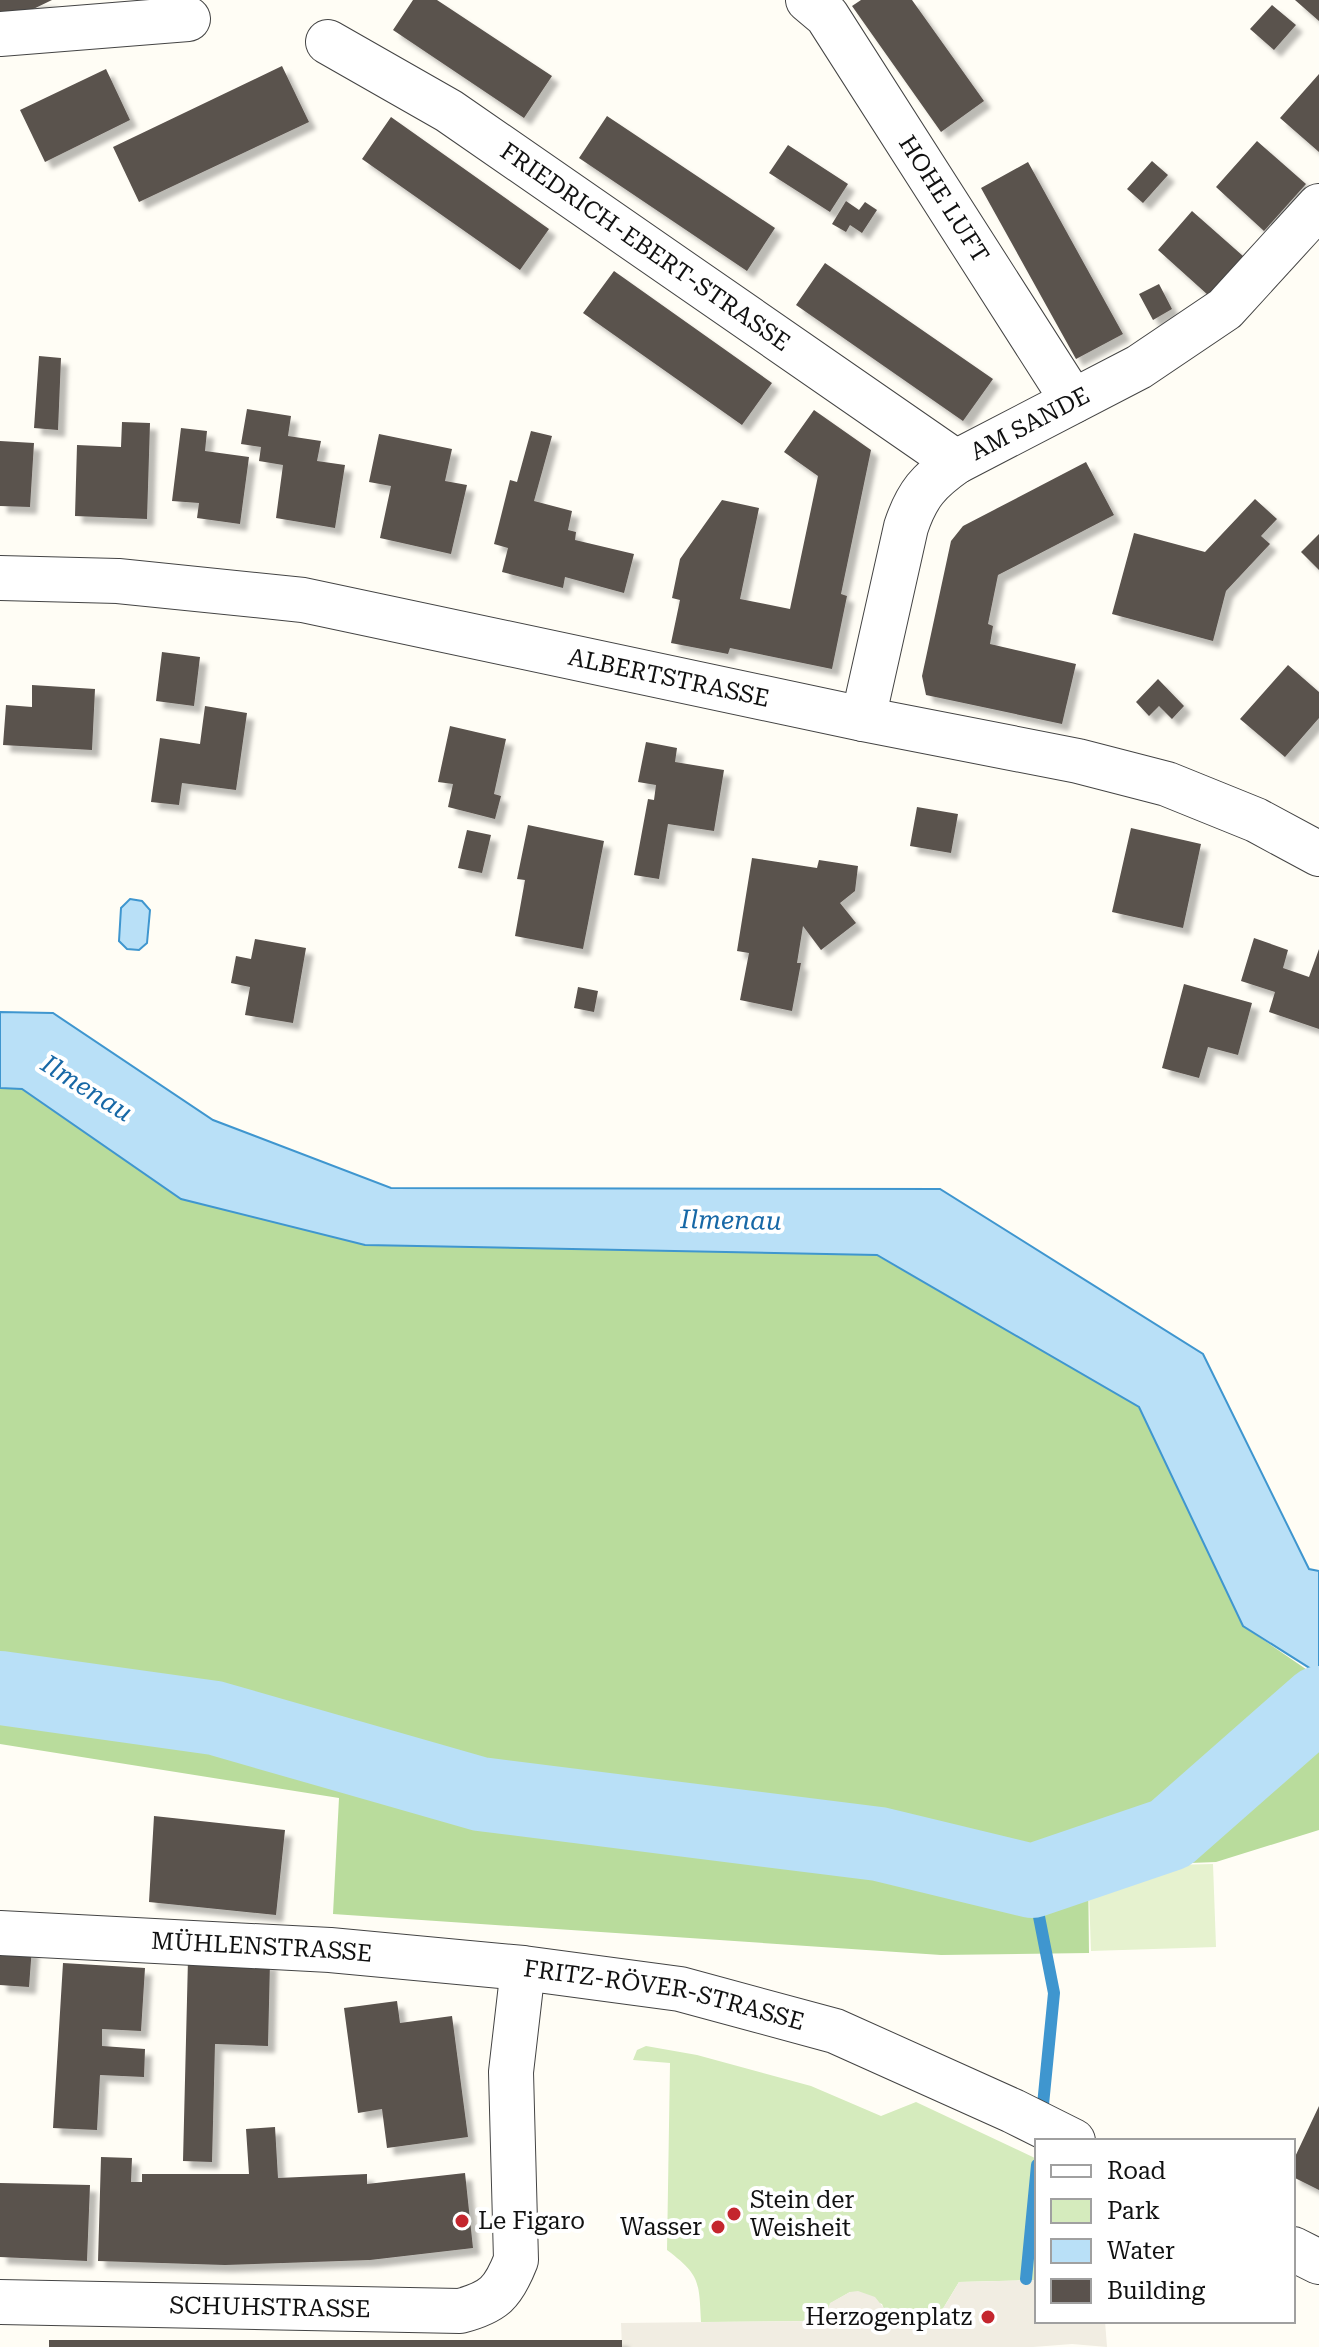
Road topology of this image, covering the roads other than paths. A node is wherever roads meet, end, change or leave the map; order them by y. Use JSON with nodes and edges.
{"nodes":[{"id":1,"x":808,"y":0,"type":"edge"},
{"id":2,"x":188,"y":19,"type":"dead end"},
{"id":3,"x":0,"y":34,"type":"edge"},
{"id":4,"x":328,"y":42,"type":"dead end"},
{"id":5,"x":1319,"y":206,"type":"edge"},
{"id":6,"x":1073,"y":401,"type":"junction"},
{"id":7,"x":956,"y":462,"type":"junction"},
{"id":8,"x":0,"y":578,"type":"edge"},
{"id":9,"x":863,"y":719,"type":"junction"},
{"id":10,"x":1319,"y":854,"type":"edge"},
{"id":11,"x":0,"y":1933,"type":"edge"},
{"id":12,"x":523,"y":1968,"type":"junction"},
{"id":13,"x":1069,"y":2139,"type":"edge"},
{"id":14,"x":1295,"y":2250,"type":"edge"},
{"id":15,"x":516,"y":2260,"type":"joint"},
{"id":16,"x":1319,"y":2262,"type":"edge"},
{"id":17,"x":0,"y":2302,"type":"edge"}],
"edges":[{"from":1,"to":6,"type":"street","name":"HOHE LUFT"},
{"from":2,"to":3,"type":"street"},
{"from":4,"to":7,"type":"street","name":"FRIEDRICH-EBERT-STRASSE"},
{"from":5,"to":6,"type":"street","name":"AM SANDE"},
{"from":6,"to":7,"type":"street","name":"AM SANDE"},
{"from":7,"to":9,"type":"street","name":"AM SANDE"},
{"from":8,"to":9,"type":"street","name":"ALBERTSTRASSE"},
{"from":9,"to":10,"type":"street","name":"ALBERTSTRASSE"},
{"from":11,"to":12,"type":"street","name":"MÜHLENSTRASSE"},
{"from":12,"to":13,"type":"street","name":"FRITZ-RÖVER-STRASSE"},
{"from":12,"to":15,"type":"street","name":"FRITZ-RÖVER-STRASSE"},
{"from":14,"to":16,"type":"street"},
{"from":15,"to":17,"type":"street","name":"SCHUHSTRASSE"}]}
